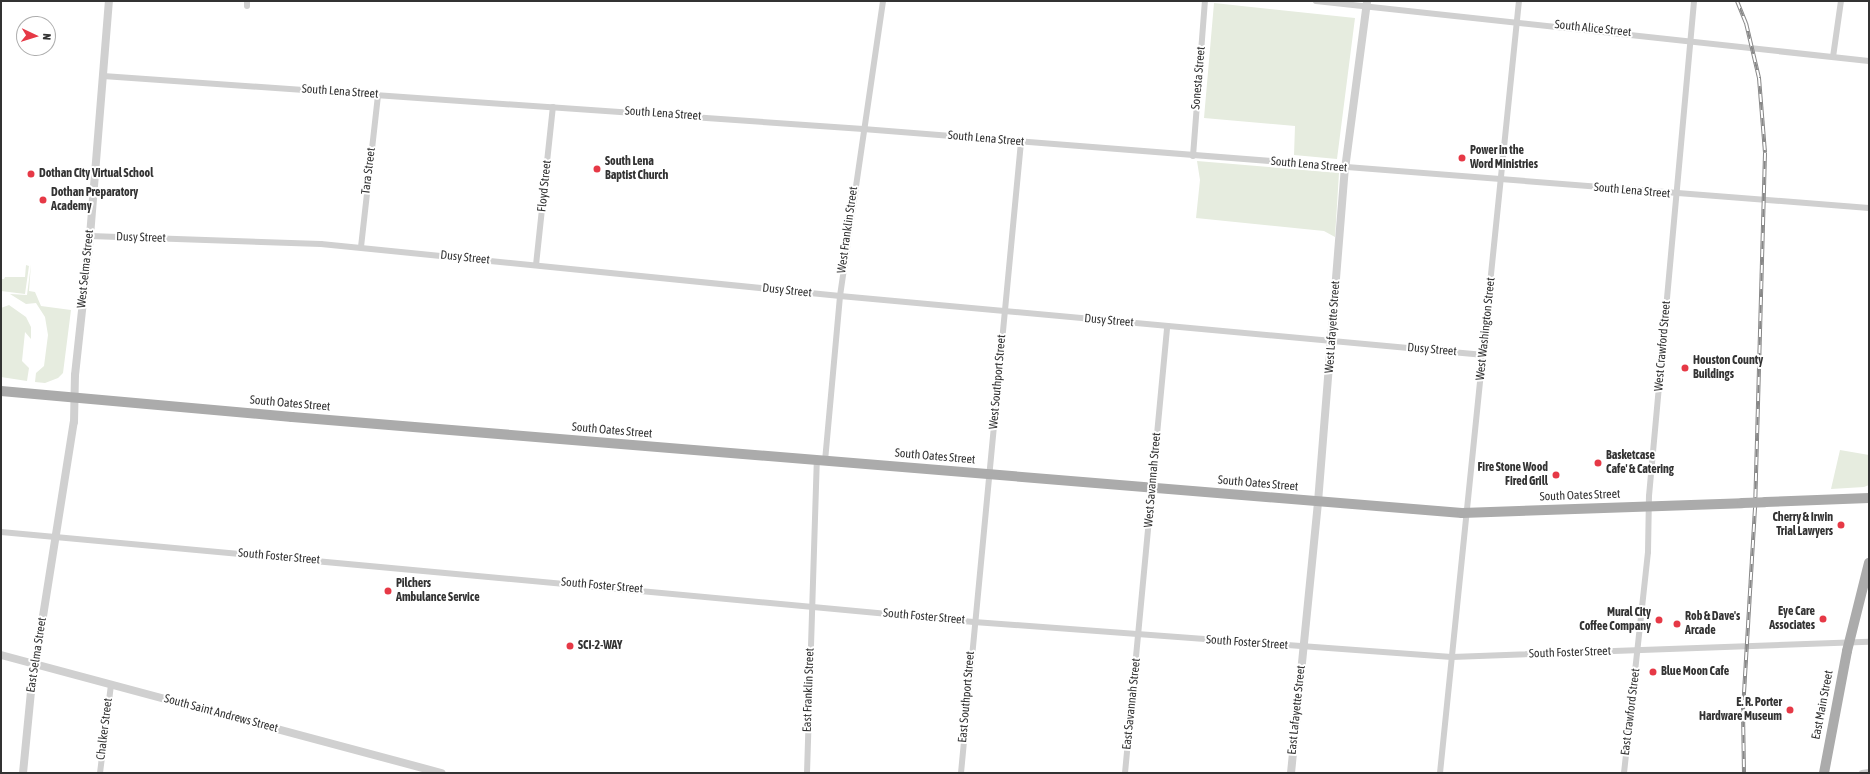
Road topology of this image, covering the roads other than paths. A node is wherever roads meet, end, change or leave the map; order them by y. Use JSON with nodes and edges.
{"nodes":[{"id":1,"x":109,"y":1,"type":"edge"},
{"id":2,"x":883,"y":1,"type":"edge"},
{"id":3,"x":1205,"y":1,"type":"edge"},
{"id":4,"x":1316,"y":1,"type":"edge"},
{"id":5,"x":1519,"y":1,"type":"edge"},
{"id":6,"x":1694,"y":1,"type":"edge"},
{"id":7,"x":1841,"y":1,"type":"edge"},
{"id":8,"x":1367,"y":4,"type":"edge"},
{"id":9,"x":1517,"y":22,"type":"junction"},
{"id":10,"x":1690,"y":41,"type":"junction"},
{"id":11,"x":1833,"y":57,"type":"junction"},
{"id":12,"x":1869,"y":61,"type":"edge"},
{"id":13,"x":103,"y":76,"type":"junction"},
{"id":14,"x":378,"y":95,"type":"junction"},
{"id":15,"x":553,"y":107,"type":"junction"},
{"id":16,"x":863,"y":129,"type":"junction"},
{"id":17,"x":1021,"y":142,"type":"junction"},
{"id":18,"x":1193,"y":156,"type":"junction"},
{"id":19,"x":1345,"y":169,"type":"junction"},
{"id":20,"x":1501,"y":180,"type":"junction"},
{"id":21,"x":1676,"y":195,"type":"junction"},
{"id":22,"x":1869,"y":208,"type":"edge"},
{"id":23,"x":90,"y":236,"type":"junction"},
{"id":24,"x":361,"y":247,"type":"junction"},
{"id":25,"x":536,"y":265,"type":"junction"},
{"id":26,"x":840,"y":296,"type":"junction"},
{"id":27,"x":1005,"y":311,"type":"junction"},
{"id":28,"x":1167,"y":326,"type":"junction"},
{"id":29,"x":1331,"y":340,"type":"junction"},
{"id":30,"x":1484,"y":355,"type":"junction"},
{"id":31,"x":1,"y":391,"type":"edge"},
{"id":32,"x":73,"y":399,"type":"junction"},
{"id":33,"x":821,"y":461,"type":"junction"},
{"id":34,"x":989,"y":474,"type":"junction"},
{"id":35,"x":1152,"y":488,"type":"junction"},
{"id":36,"x":1869,"y":498,"type":"edge"},
{"id":37,"x":1318,"y":502,"type":"junction"},
{"id":38,"x":1649,"y":507,"type":"junction"},
{"id":39,"x":1468,"y":513,"type":"junction"},
{"id":40,"x":1,"y":532,"type":"edge"},
{"id":41,"x":56,"y":537,"type":"junction"},
{"id":42,"x":1869,"y":562,"type":"edge"},
{"id":43,"x":812,"y":607,"type":"junction"},
{"id":44,"x":974,"y":622,"type":"junction"},
{"id":45,"x":1138,"y":635,"type":"junction"},
{"id":46,"x":1849,"y":642,"type":"junction"},
{"id":47,"x":1869,"y":642,"type":"edge"},
{"id":48,"x":1303,"y":648,"type":"junction"},
{"id":49,"x":1639,"y":651,"type":"junction"},
{"id":50,"x":1,"y":655,"type":"edge"},
{"id":51,"x":1452,"y":657,"type":"junction"},
{"id":52,"x":36,"y":664,"type":"junction"},
{"id":53,"x":111,"y":685,"type":"junction"},
{"id":54,"x":1869,"y":772,"type":"edge"},
{"id":55,"x":23,"y":773,"type":"edge"},
{"id":56,"x":100,"y":773,"type":"edge"},
{"id":57,"x":441,"y":773,"type":"edge"},
{"id":58,"x":807,"y":773,"type":"edge"},
{"id":59,"x":961,"y":773,"type":"edge"},
{"id":60,"x":1125,"y":773,"type":"edge"},
{"id":61,"x":1291,"y":773,"type":"edge"},
{"id":62,"x":1440,"y":773,"type":"edge"},
{"id":63,"x":1624,"y":773,"type":"edge"},
{"id":64,"x":1824,"y":773,"type":"edge"},
{"id":65,"x":1862,"y":773,"type":"edge"}],
"edges":[{"from":1,"to":13,"type":"street","name":"West Selma Street"},
{"from":2,"to":16,"type":"street","name":"West Franklin Street"},
{"from":3,"to":18,"type":"street","name":"Sonesta Street"},
{"from":4,"to":8,"type":"street","name":"South Alice Street"},
{"from":5,"to":9,"type":"street","name":"West Washington Street"},
{"from":6,"to":10,"type":"street","name":"West Crawford Street"},
{"from":7,"to":11,"type":"street"},
{"from":8,"to":9,"type":"street","name":"South Alice Street"},
{"from":8,"to":19,"type":"street","name":"West Lafayette Street"},
{"from":9,"to":10,"type":"street","name":"South Alice Street"},
{"from":9,"to":20,"type":"street","name":"West Washington Street"},
{"from":10,"to":11,"type":"street","name":"South Alice Street"},
{"from":10,"to":21,"type":"street","name":"West Crawford Street"},
{"from":11,"to":12,"type":"street","name":"South Alice Street"},
{"from":13,"to":14,"type":"street","name":"South Lena Street"},
{"from":13,"to":23,"type":"street","name":"West Selma Street"},
{"from":14,"to":15,"type":"street","name":"South Lena Street"},
{"from":14,"to":24,"type":"street","name":"Tara Street"},
{"from":15,"to":16,"type":"street","name":"South Lena Street"},
{"from":15,"to":25,"type":"street","name":"Floyd Street"},
{"from":16,"to":17,"type":"street","name":"South Lena Street"},
{"from":16,"to":26,"type":"street","name":"West Franklin Street"},
{"from":17,"to":18,"type":"street","name":"South Lena Street"},
{"from":17,"to":27,"type":"street","name":"West Southport Street"},
{"from":18,"to":19,"type":"street","name":"South Lena Street"},
{"from":19,"to":20,"type":"street","name":"South Lena Street"},
{"from":19,"to":29,"type":"street","name":"West Lafayette Street"},
{"from":20,"to":21,"type":"street","name":"South Lena Street"},
{"from":20,"to":30,"type":"street","name":"West Washington Street"},
{"from":21,"to":22,"type":"street","name":"South Lena Street"},
{"from":21,"to":38,"type":"street","name":"West Crawford Street"},
{"from":23,"to":24,"type":"street","name":"Dusy Street"},
{"from":23,"to":32,"type":"street","name":"West Selma Street"},
{"from":24,"to":25,"type":"street","name":"Dusy Street"},
{"from":25,"to":26,"type":"street","name":"Dusy Street"},
{"from":26,"to":27,"type":"street","name":"Dusy Street"},
{"from":26,"to":33,"type":"street","name":"West Franklin Street"},
{"from":27,"to":28,"type":"street","name":"Dusy Street"},
{"from":27,"to":34,"type":"street","name":"West Southport Street"},
{"from":28,"to":29,"type":"street","name":"Dusy Street"},
{"from":28,"to":35,"type":"street","name":"West Savannah Street"},
{"from":29,"to":30,"type":"street","name":"Dusy Street"},
{"from":29,"to":37,"type":"street","name":"West Lafayette Street"},
{"from":30,"to":39,"type":"street","name":"West Washington Street"},
{"from":31,"to":32,"type":"main road","name":"South Oates Street"},
{"from":32,"to":33,"type":"main road","name":"South Oates Street"},
{"from":32,"to":41,"type":"street","name":"West Selma Street"},
{"from":33,"to":34,"type":"main road","name":"South Oates Street"},
{"from":33,"to":43,"type":"street","name":"West Franklin Street"},
{"from":34,"to":35,"type":"main road","name":"South Oates Street"},
{"from":34,"to":44,"type":"street","name":"West Southport Street"},
{"from":35,"to":37,"type":"main road","name":"South Oates Street"},
{"from":35,"to":45,"type":"street","name":"West Savannah Street"},
{"from":36,"to":38,"type":"main road","name":"South Oates Street","bridge":true},
{"from":37,"to":39,"type":"main road","name":"South Oates Street"},
{"from":37,"to":48,"type":"street","name":"West Lafayette Street"},
{"from":38,"to":39,"type":"main road","name":"South Oates Street"},
{"from":38,"to":49,"type":"street","name":"West Crawford Street"},
{"from":39,"to":51,"type":"street","name":"West Washington Street"},
{"from":40,"to":41,"type":"street","name":"South Foster Street"},
{"from":41,"to":43,"type":"street","name":"South Foster Street"},
{"from":41,"to":52,"type":"street","name":"East Selma Street"},
{"from":42,"to":46,"type":"main road","name":"East Main Street"},
{"from":43,"to":44,"type":"street","name":"South Foster Street"},
{"from":43,"to":58,"type":"street","name":"East Franklin Street"},
{"from":44,"to":45,"type":"street","name":"South Foster Street"},
{"from":44,"to":59,"type":"street","name":"East Southport Street"},
{"from":45,"to":48,"type":"street","name":"South Foster Street"},
{"from":45,"to":60,"type":"street","name":"East Savannah Street"},
{"from":46,"to":47,"type":"street","name":"South Foster Street"},
{"from":46,"to":49,"type":"street","name":"South Foster Street"},
{"from":46,"to":64,"type":"main road","name":"East Main Street"},
{"from":48,"to":51,"type":"street","name":"South Foster Street"},
{"from":48,"to":61,"type":"street","name":"East Lafayette Street"},
{"from":49,"to":51,"type":"street","name":"South Foster Street"},
{"from":49,"to":63,"type":"street","name":"East Crawford Street"},
{"from":50,"to":52,"type":"street","name":"South Saint Andrews Street"},
{"from":51,"to":62,"type":"street","name":"West Washington Street"},
{"from":52,"to":53,"type":"street","name":"South Saint Andrews Street"},
{"from":52,"to":55,"type":"street","name":"East Selma Street"},
{"from":53,"to":56,"type":"street","name":"Chalker Street"},
{"from":53,"to":57,"type":"street","name":"South Saint Andrews Street"},
{"from":54,"to":65,"type":"street"}]}
